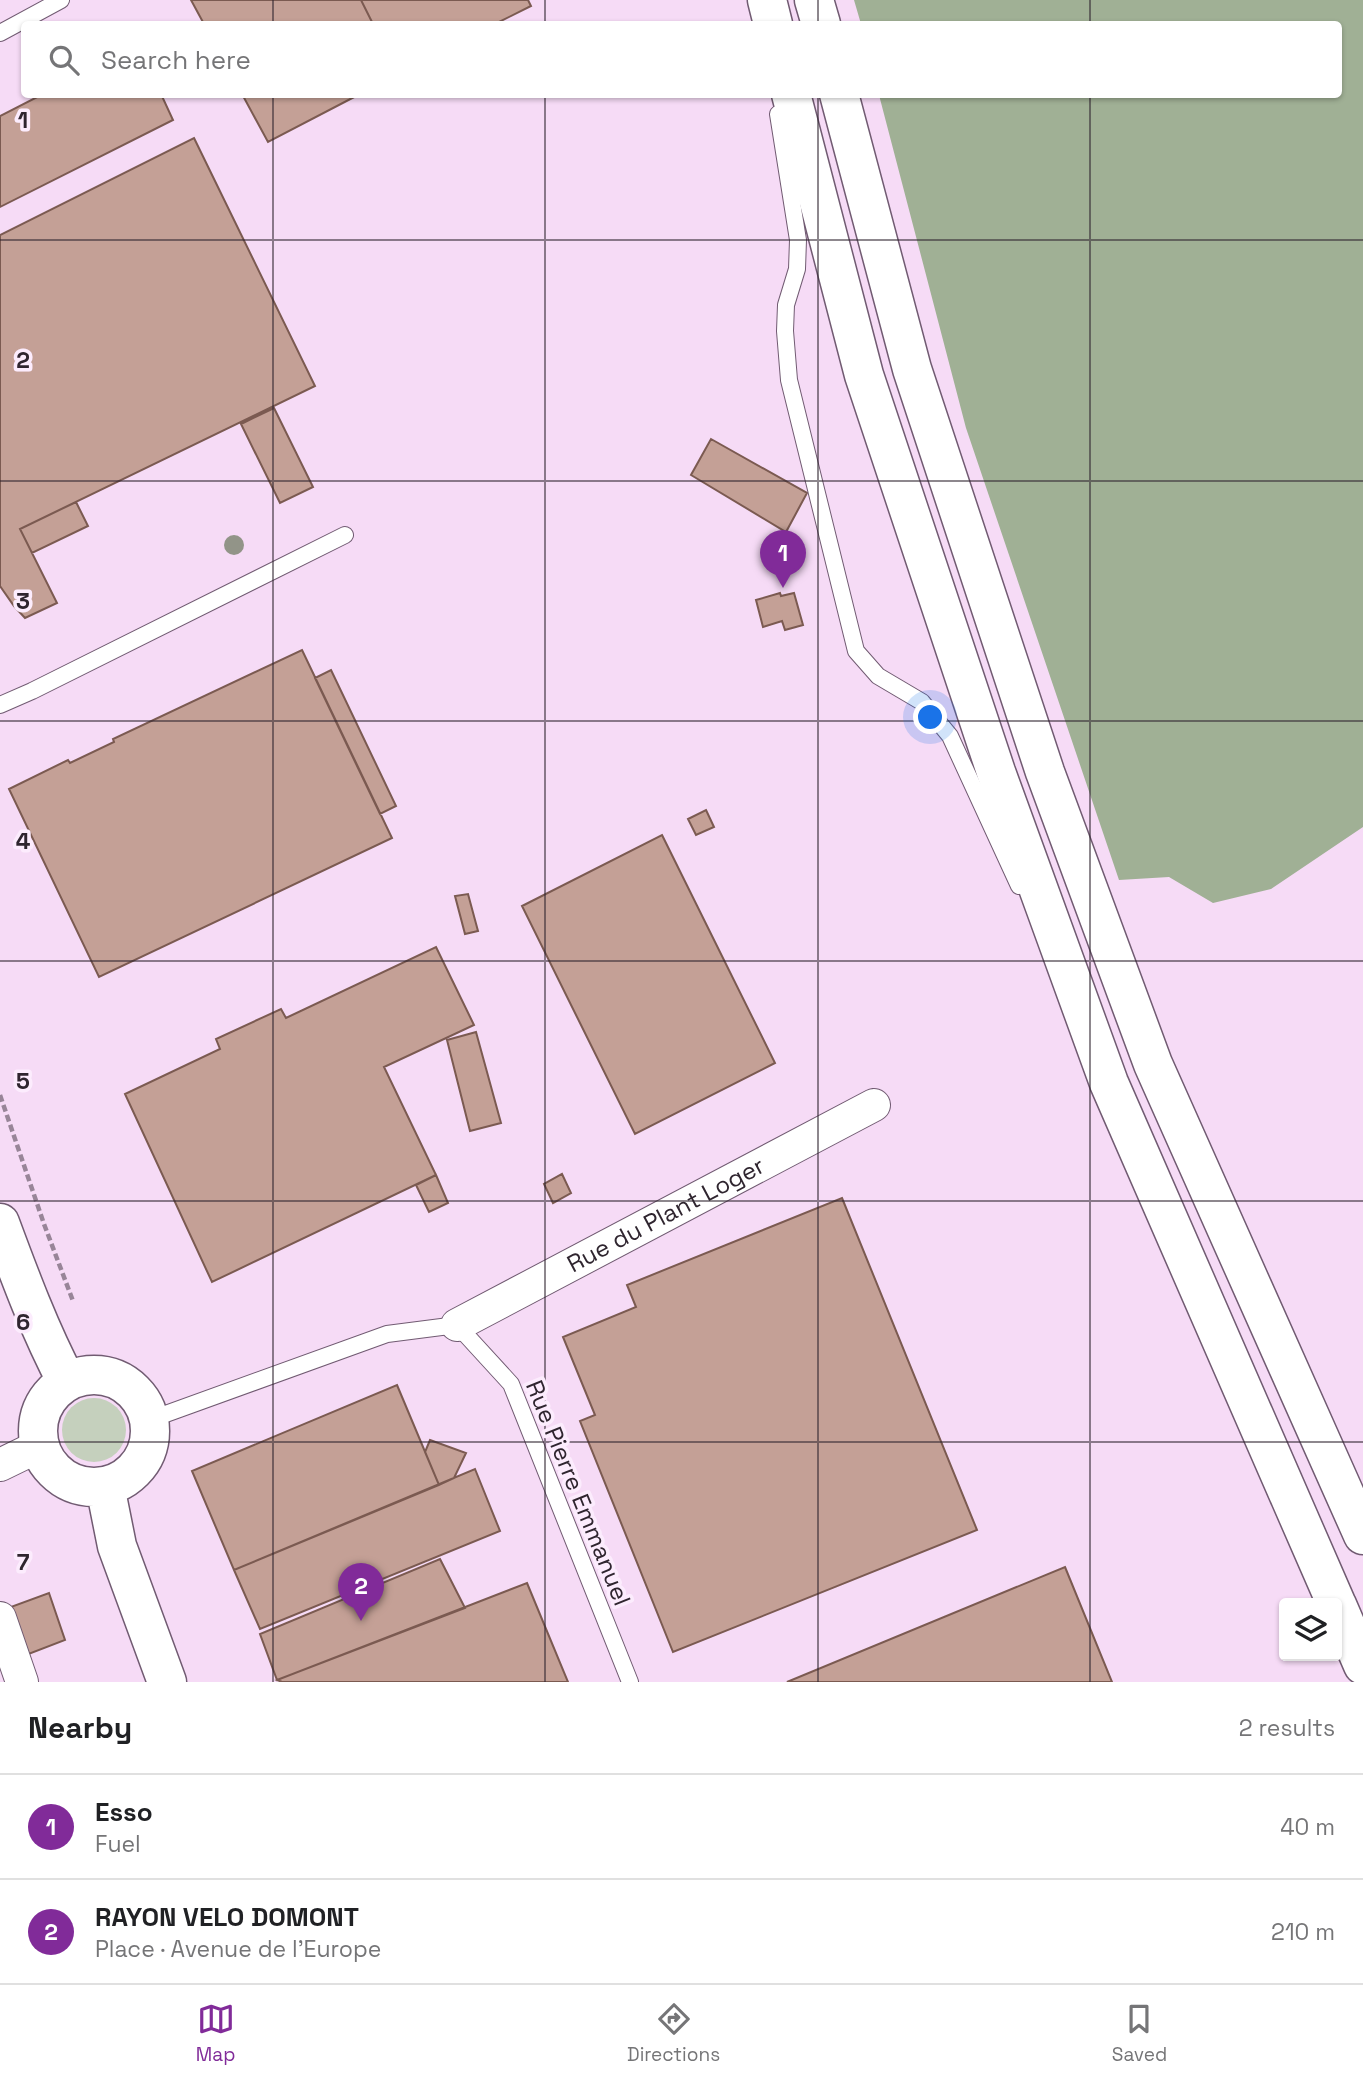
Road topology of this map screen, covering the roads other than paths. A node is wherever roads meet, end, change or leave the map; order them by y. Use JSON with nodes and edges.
{"nodes":[{"id":1,"x":61,"y":0,"type":"edge"},
{"id":2,"x":761,"y":0,"type":"edge"},
{"id":3,"x":766,"y":0,"type":"edge"},
{"id":4,"x":814,"y":0,"type":"edge"},
{"id":5,"x":22,"y":21,"type":"edge"},
{"id":6,"x":764,"y":21,"type":"edge"},
{"id":7,"x":772,"y":21,"type":"edge"},
{"id":8,"x":820,"y":21,"type":"edge"},
{"id":9,"x":21,"y":22,"type":"edge"},
{"id":10,"x":0,"y":33,"type":"edge"},
{"id":11,"x":776,"y":98,"type":"edge"},
{"id":12,"x":792,"y":98,"type":"edge"},
{"id":13,"x":840,"y":98,"type":"edge"},
{"id":14,"x":345,"y":535,"type":"dead end"},
{"id":15,"x":0,"y":705,"type":"edge"},
{"id":16,"x":1109,"y":1083,"type":"junction"},
{"id":17,"x":874,"y":1105,"type":"dead end"},
{"id":18,"x":0,"y":1223,"type":"edge"},
{"id":19,"x":457,"y":1325,"type":"junction"},
{"id":20,"x":67,"y":1382,"type":"junction"},
{"id":21,"x":149,"y":1420,"type":"junction"},
{"id":22,"x":39,"y":1446,"type":"junction"},
{"id":23,"x":0,"y":1465,"type":"edge"},
{"id":24,"x":105,"y":1486,"type":"junction"},
{"id":25,"x":1363,"y":1535,"type":"edge"},
{"id":26,"x":1333,"y":1598,"type":"edge"},
{"id":27,"x":0,"y":1618,"type":"edge"},
{"id":28,"x":1342,"y":1618,"type":"edge"},
{"id":29,"x":1363,"y":1665,"type":"edge"},
{"id":30,"x":22,"y":1682,"type":"edge"},
{"id":31,"x":167,"y":1682,"type":"edge"},
{"id":32,"x":630,"y":1682,"type":"edge"}],
"edges":[{"from":1,"to":5,"type":"lane"},
{"from":2,"to":6,"type":"lane"},
{"from":3,"to":7,"type":"main road"},
{"from":4,"to":8,"type":"main road"},
{"from":9,"to":10,"type":"lane"},
{"from":11,"to":16,"type":"lane"},
{"from":12,"to":16,"type":"main road"},
{"from":13,"to":25,"type":"main road"},
{"from":14,"to":15,"type":"lane"},
{"from":16,"to":26,"type":"main road"},
{"from":17,"to":19,"type":"street","name":"Rue du Plant Loger"},
{"from":18,"to":20,"type":"main road"},
{"from":19,"to":21,"type":"lane"},
{"from":19,"to":32,"type":"lane","name":"Rue Pierre Emmanuel"},
{"from":20,"to":21,"type":"main road"},
{"from":20,"to":22,"type":"main road"},
{"from":21,"to":24,"type":"main road"},
{"from":22,"to":23,"type":"street"},
{"from":22,"to":24,"type":"main road"},
{"from":24,"to":31,"type":"main road"},
{"from":27,"to":30,"type":"street"},
{"from":28,"to":29,"type":"main road"}]}
